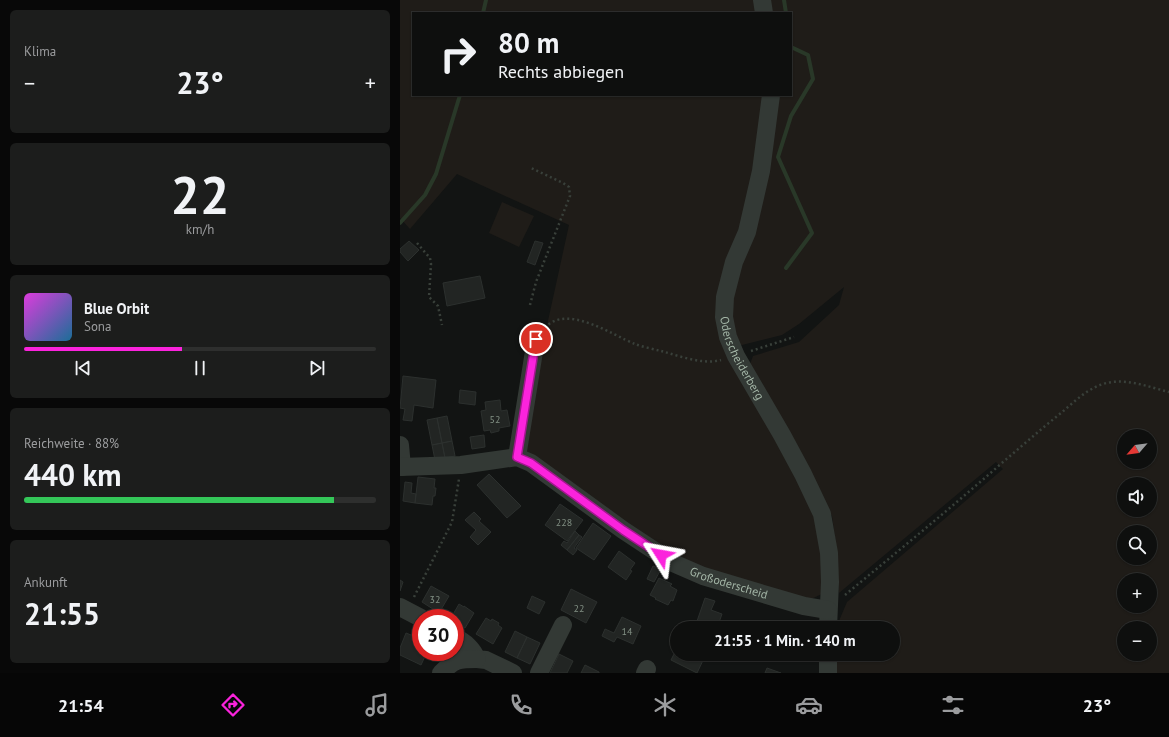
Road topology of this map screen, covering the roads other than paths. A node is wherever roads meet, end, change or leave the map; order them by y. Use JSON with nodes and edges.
{"nodes":[{"id":1,"x":762,"y":0,"type":"edge"},
{"id":2,"x":764,"y":12,"type":"edge"},
{"id":3,"x":771,"y":96,"type":"edge"},
{"id":4,"x":536,"y":339,"type":"road end"},
{"id":5,"x":400,"y":445,"type":"edge"},
{"id":6,"x":517,"y":457,"type":"junction"},
{"id":7,"x":401,"y":467,"type":"edge"},
{"id":8,"x":828,"y":610,"type":"junction"},
{"id":9,"x":828,"y":621,"type":"edge"},
{"id":10,"x":563,"y":625,"type":"dead end"},
{"id":11,"x":464,"y":642,"type":"edge"},
{"id":12,"x":477,"y":659,"type":"junction"},
{"id":13,"x":828,"y":661,"type":"edge"},
{"id":14,"x":442,"y":673,"type":"edge"},
{"id":15,"x":513,"y":673,"type":"edge"},
{"id":16,"x":539,"y":673,"type":"edge"},
{"id":17,"x":828,"y":673,"type":"edge"}],
"edges":[{"from":1,"to":2,"type":"street"},
{"from":3,"to":8,"type":"street","name":"Oderscheiderberg"},
{"from":4,"to":6,"type":"street"},
{"from":5,"to":7,"type":"street"},
{"from":6,"to":7,"type":"street"},
{"from":6,"to":8,"type":"street","name":"Großoderscheid"},
{"from":8,"to":9,"type":"street","name":"Oderscheiderberg"},
{"from":10,"to":16,"type":"street"},
{"from":11,"to":12,"type":"street"},
{"from":12,"to":14,"type":"street"},
{"from":12,"to":15,"type":"street"},
{"from":13,"to":17,"type":"street"}]}
